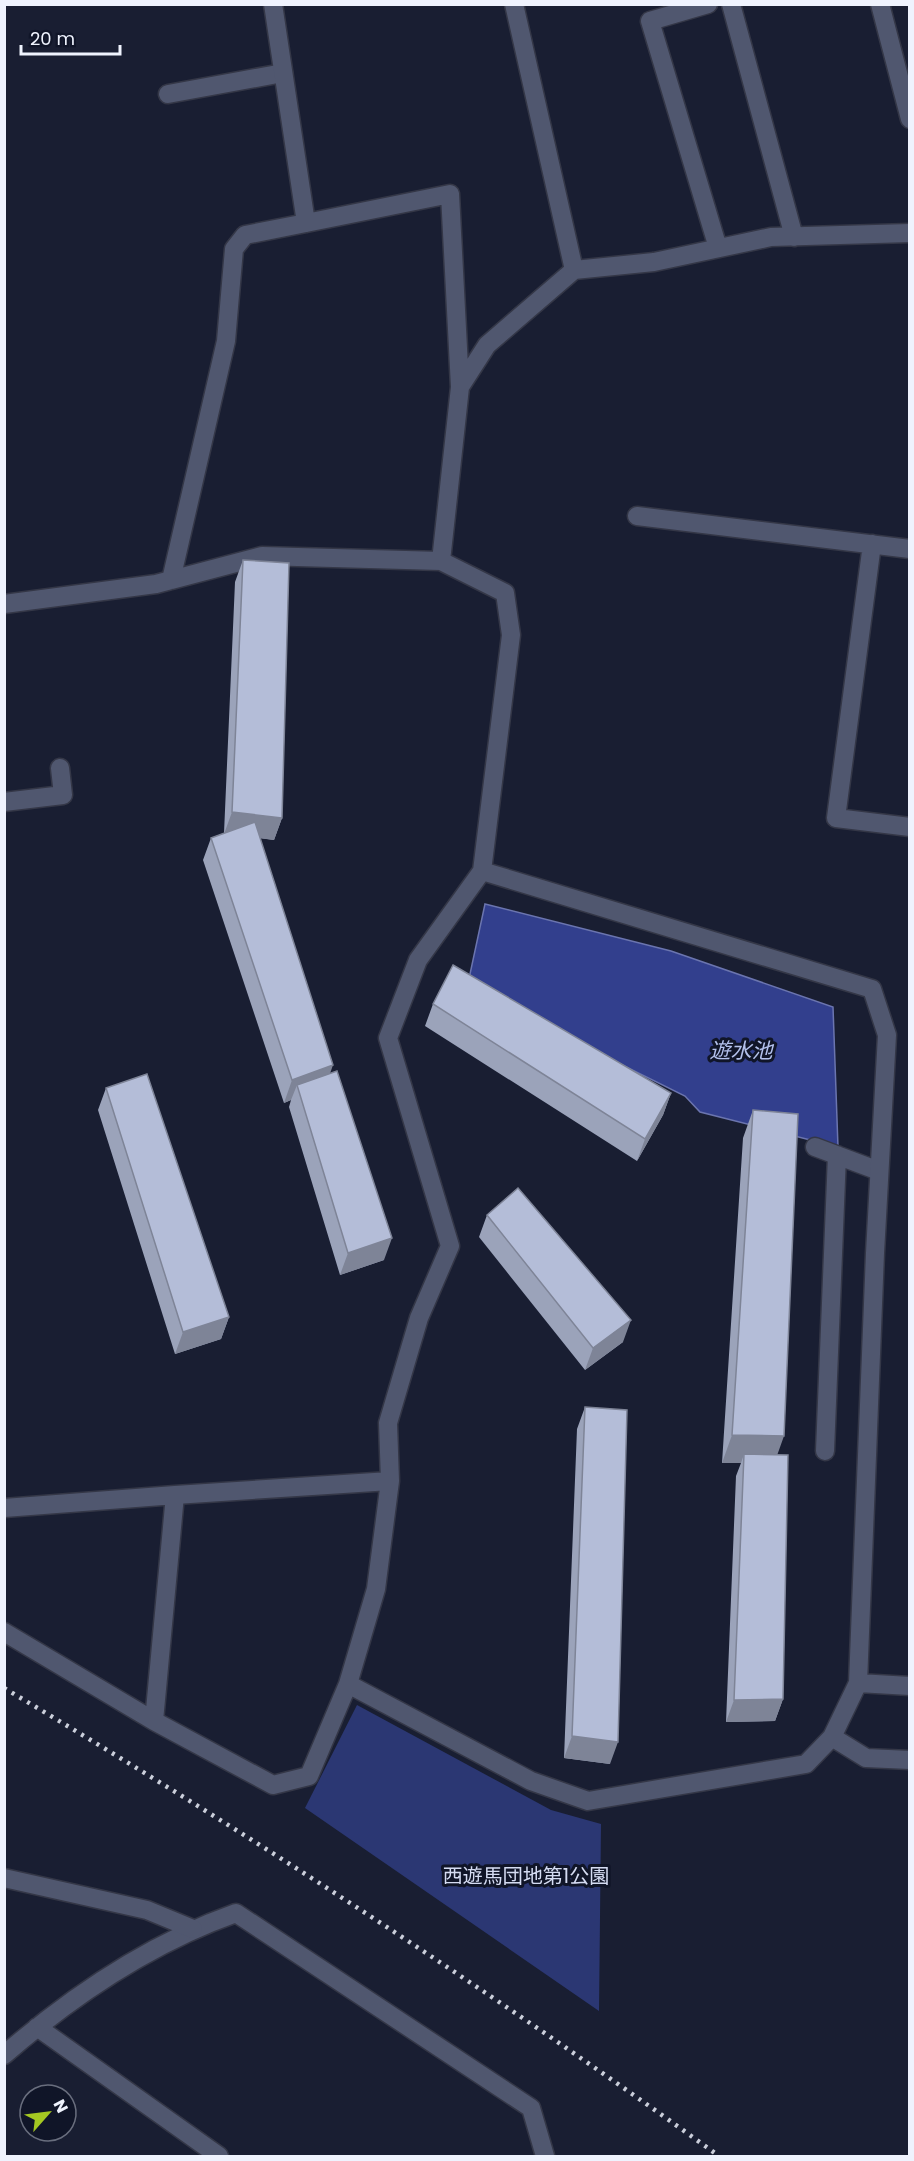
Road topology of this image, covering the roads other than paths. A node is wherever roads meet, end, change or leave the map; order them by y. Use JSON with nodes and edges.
{"nodes":[{"id":1,"x":273,"y":4,"type":"edge"},
{"id":2,"x":514,"y":4,"type":"edge"},
{"id":3,"x":708,"y":4,"type":"edge"},
{"id":4,"x":731,"y":4,"type":"edge"},
{"id":5,"x":880,"y":4,"type":"edge"},
{"id":6,"x":283,"y":73,"type":"junction"},
{"id":7,"x":168,"y":94,"type":"dead end"},
{"id":8,"x":909,"y":119,"type":"edge"},
{"id":9,"x":306,"y":223,"type":"junction"},
{"id":10,"x":909,"y":233,"type":"edge"},
{"id":11,"x":794,"y":237,"type":"junction"},
{"id":12,"x":718,"y":248,"type":"junction"},
{"id":13,"x":574,"y":270,"type":"junction"},
{"id":14,"x":460,"y":387,"type":"junction"},
{"id":15,"x":637,"y":516,"type":"dead end"},
{"id":16,"x":872,"y":544,"type":"junction"},
{"id":17,"x":909,"y":549,"type":"edge"},
{"id":18,"x":441,"y":561,"type":"junction"},
{"id":19,"x":171,"y":580,"type":"junction"},
{"id":20,"x":4,"y":604,"type":"edge"},
{"id":21,"x":60,"y":768,"type":"dead end"},
{"id":22,"x":4,"y":802,"type":"edge"},
{"id":23,"x":909,"y":826,"type":"edge"},
{"id":24,"x":482,"y":871,"type":"junction"},
{"id":25,"x":815,"y":1147,"type":"dead end"},
{"id":26,"x":837,"y":1155,"type":"junction"},
{"id":27,"x":879,"y":1171,"type":"junction"},
{"id":28,"x":825,"y":1452,"type":"dead end"},
{"id":29,"x":390,"y":1481,"type":"junction"},
{"id":30,"x":175,"y":1495,"type":"junction"},
{"id":31,"x":4,"y":1508,"type":"edge"},
{"id":32,"x":4,"y":1632,"type":"edge"},
{"id":33,"x":858,"y":1683,"type":"junction"},
{"id":34,"x":348,"y":1684,"type":"junction"},
{"id":35,"x":909,"y":1686,"type":"edge"},
{"id":36,"x":154,"y":1721,"type":"junction"},
{"id":37,"x":832,"y":1737,"type":"junction"},
{"id":38,"x":909,"y":1760,"type":"edge"},
{"id":39,"x":4,"y":1878,"type":"edge"},
{"id":40,"x":193,"y":1929,"type":"junction"},
{"id":41,"x":37,"y":2026,"type":"junction"},
{"id":42,"x":4,"y":2055,"type":"edge"},
{"id":43,"x":219,"y":2157,"type":"edge"},
{"id":44,"x":545,"y":2157,"type":"edge"}],
"edges":[{"from":1,"to":6,"type":"street"},
{"from":2,"to":13,"type":"street"},
{"from":3,"to":12,"type":"street"},
{"from":4,"to":11,"type":"street"},
{"from":5,"to":8,"type":"street"},
{"from":6,"to":7,"type":"street"},
{"from":6,"to":9,"type":"street"},
{"from":9,"to":14,"type":"street"},
{"from":9,"to":19,"type":"street"},
{"from":10,"to":11,"type":"street"},
{"from":11,"to":12,"type":"street"},
{"from":12,"to":13,"type":"street"},
{"from":13,"to":14,"type":"street"},
{"from":14,"to":18,"type":"street"},
{"from":15,"to":16,"type":"street"},
{"from":16,"to":17,"type":"street"},
{"from":16,"to":23,"type":"street"},
{"from":18,"to":19,"type":"street"},
{"from":18,"to":24,"type":"street"},
{"from":19,"to":20,"type":"street"},
{"from":21,"to":22,"type":"street"},
{"from":24,"to":27,"type":"street"},
{"from":24,"to":29,"type":"street"},
{"from":25,"to":26,"type":"street"},
{"from":26,"to":27,"type":"street"},
{"from":26,"to":28,"type":"street"},
{"from":27,"to":33,"type":"street"},
{"from":29,"to":30,"type":"street"},
{"from":29,"to":34,"type":"street"},
{"from":30,"to":31,"type":"street"},
{"from":30,"to":36,"type":"street"},
{"from":32,"to":36,"type":"street"},
{"from":33,"to":35,"type":"street"},
{"from":33,"to":37,"type":"street"},
{"from":34,"to":36,"type":"street"},
{"from":34,"to":37,"type":"street"},
{"from":37,"to":38,"type":"street"},
{"from":39,"to":40,"type":"street"},
{"from":40,"to":41,"type":"street"},
{"from":40,"to":44,"type":"street"},
{"from":41,"to":42,"type":"street"},
{"from":41,"to":43,"type":"street"}]}
